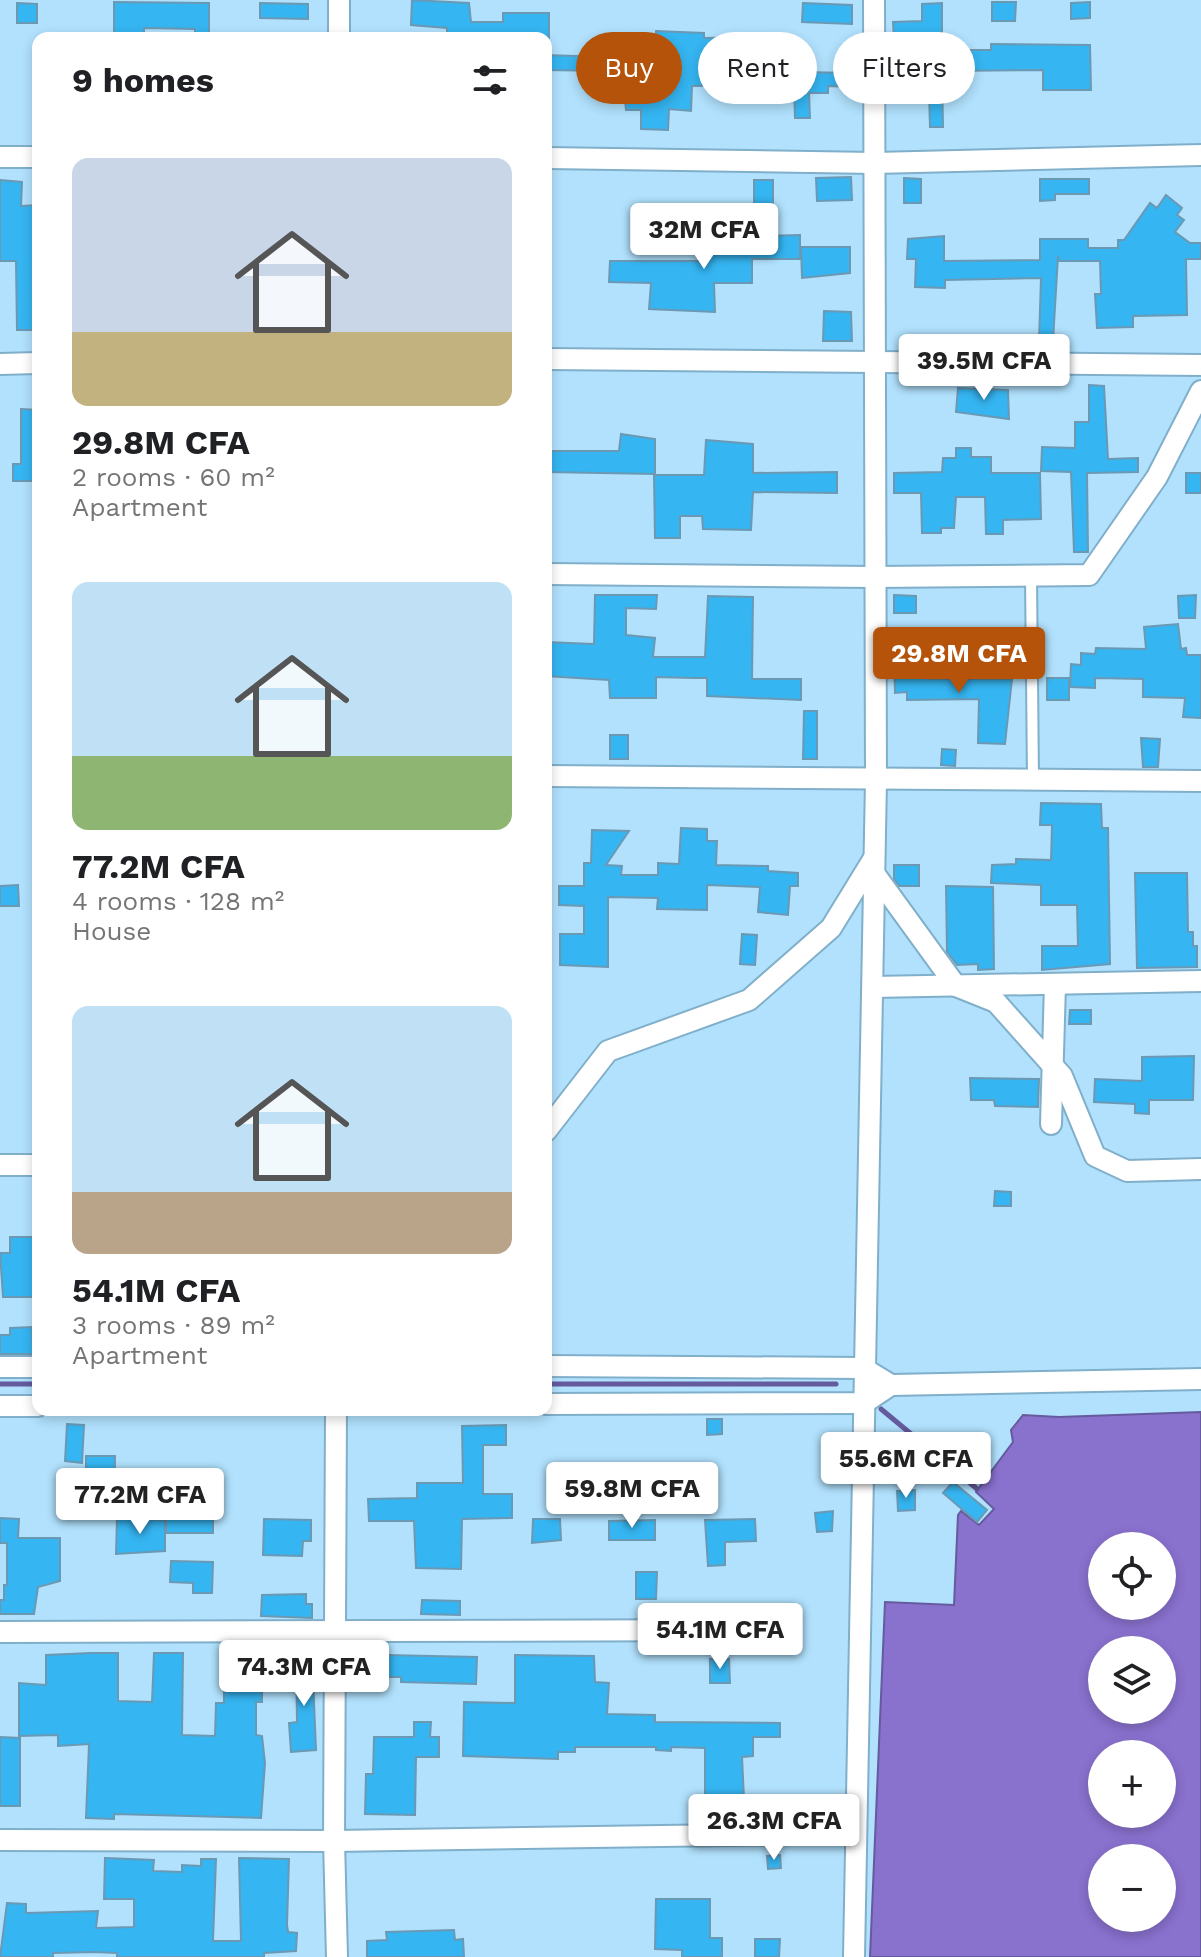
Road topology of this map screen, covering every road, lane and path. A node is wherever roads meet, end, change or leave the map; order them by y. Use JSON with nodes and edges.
{"nodes":[{"id":1,"x":339,"y":0,"type":"edge"},
{"id":2,"x":874,"y":0,"type":"edge"},
{"id":3,"x":339,"y":32,"type":"edge"},
{"id":4,"x":1201,"y":155,"type":"edge"},
{"id":5,"x":0,"y":157,"type":"edge"},
{"id":6,"x":32,"y":157,"type":"edge"},
{"id":7,"x":552,"y":158,"type":"edge"},
{"id":8,"x":875,"y":163,"type":"junction"},
{"id":9,"x":552,"y":359,"type":"edge"},
{"id":10,"x":874,"y":362,"type":"junction"},
{"id":11,"x":32,"y":363,"type":"edge"},
{"id":12,"x":0,"y":364,"type":"edge"},
{"id":13,"x":1201,"y":365,"type":"edge"},
{"id":14,"x":1201,"y":391,"type":"edge"},
{"id":15,"x":552,"y":574,"type":"edge"},
{"id":16,"x":1031,"y":575,"type":"junction"},
{"id":17,"x":874,"y":577,"type":"junction"},
{"id":18,"x":552,"y":776,"type":"edge"},
{"id":19,"x":1033,"y":779,"type":"junction"},
{"id":20,"x":876,"y":780,"type":"junction"},
{"id":21,"x":1201,"y":781,"type":"edge"},
{"id":22,"x":874,"y":866,"type":"junction"},
{"id":23,"x":1201,"y":981,"type":"edge"},
{"id":24,"x":1055,"y":984,"type":"junction"},
{"id":25,"x":956,"y":986,"type":"junction"},
{"id":26,"x":873,"y":987,"type":"junction"},
{"id":27,"x":1053,"y":1066,"type":"junction"},
{"id":28,"x":552,"y":1123,"type":"edge"},
{"id":29,"x":1051,"y":1124,"type":"dead end"},
{"id":30,"x":0,"y":1165,"type":"edge"},
{"id":31,"x":32,"y":1165,"type":"edge"},
{"id":32,"x":1201,"y":1169,"type":"edge"},
{"id":33,"x":552,"y":1366,"type":"edge"},
{"id":34,"x":0,"y":1367,"type":"edge"},
{"id":35,"x":32,"y":1367,"type":"edge"},
{"id":36,"x":863,"y":1368,"type":"junction"},
{"id":37,"x":1201,"y":1379,"type":"edge"},
{"id":38,"x":891,"y":1385,"type":"junction"},
{"id":39,"x":864,"y":1403,"type":"junction"},
{"id":40,"x":552,"y":1404,"type":"edge"},
{"id":41,"x":0,"y":1406,"type":"edge"},
{"id":42,"x":32,"y":1406,"type":"edge"},
{"id":43,"x":336,"y":1416,"type":"edge"},
{"id":44,"x":336,"y":1630,"type":"junction"},
{"id":45,"x":753,"y":1630,"type":"dead end"},
{"id":46,"x":0,"y":1632,"type":"edge"},
{"id":47,"x":856,"y":1833,"type":"junction"},
{"id":48,"x":0,"y":1840,"type":"edge"},
{"id":49,"x":334,"y":1841,"type":"junction"},
{"id":50,"x":337,"y":1957,"type":"edge"},
{"id":51,"x":854,"y":1957,"type":"edge"}],
"edges":[{"from":1,"to":3,"type":"street"},
{"from":2,"to":8,"type":"street"},
{"from":4,"to":8,"type":"street"},
{"from":5,"to":6,"type":"street"},
{"from":7,"to":8,"type":"street"},
{"from":8,"to":10,"type":"street"},
{"from":9,"to":10,"type":"street"},
{"from":10,"to":13,"type":"street"},
{"from":10,"to":17,"type":"street"},
{"from":11,"to":12,"type":"street"},
{"from":14,"to":16,"type":"street"},
{"from":15,"to":17,"type":"street"},
{"from":16,"to":17,"type":"street"},
{"from":16,"to":19,"type":"lane"},
{"from":17,"to":20,"type":"street"},
{"from":18,"to":20,"type":"street"},
{"from":19,"to":20,"type":"street"},
{"from":19,"to":21,"type":"street"},
{"from":20,"to":22,"type":"street"},
{"from":22,"to":25,"type":"street"},
{"from":22,"to":26,"type":"street"},
{"from":22,"to":28,"type":"street"},
{"from":23,"to":24,"type":"street"},
{"from":24,"to":25,"type":"street"},
{"from":24,"to":27,"type":"street"},
{"from":25,"to":26,"type":"street"},
{"from":25,"to":27,"type":"street"},
{"from":26,"to":36,"type":"street"},
{"from":27,"to":29,"type":"street"},
{"from":27,"to":32,"type":"street"},
{"from":30,"to":31,"type":"street"},
{"from":33,"to":36,"type":"street"},
{"from":34,"to":35,"type":"street"},
{"from":36,"to":38,"type":"street"},
{"from":36,"to":39,"type":"street"},
{"from":37,"to":38,"type":"street"},
{"from":38,"to":39,"type":"street"},
{"from":39,"to":40,"type":"street"},
{"from":39,"to":47,"type":"street"},
{"from":41,"to":42,"type":"street"},
{"from":43,"to":44,"type":"street"},
{"from":44,"to":45,"type":"street"},
{"from":44,"to":46,"type":"street"},
{"from":44,"to":49,"type":"street"},
{"from":47,"to":49,"type":"street"},
{"from":47,"to":51,"type":"street"},
{"from":48,"to":49,"type":"street"},
{"from":49,"to":50,"type":"street"}]}
